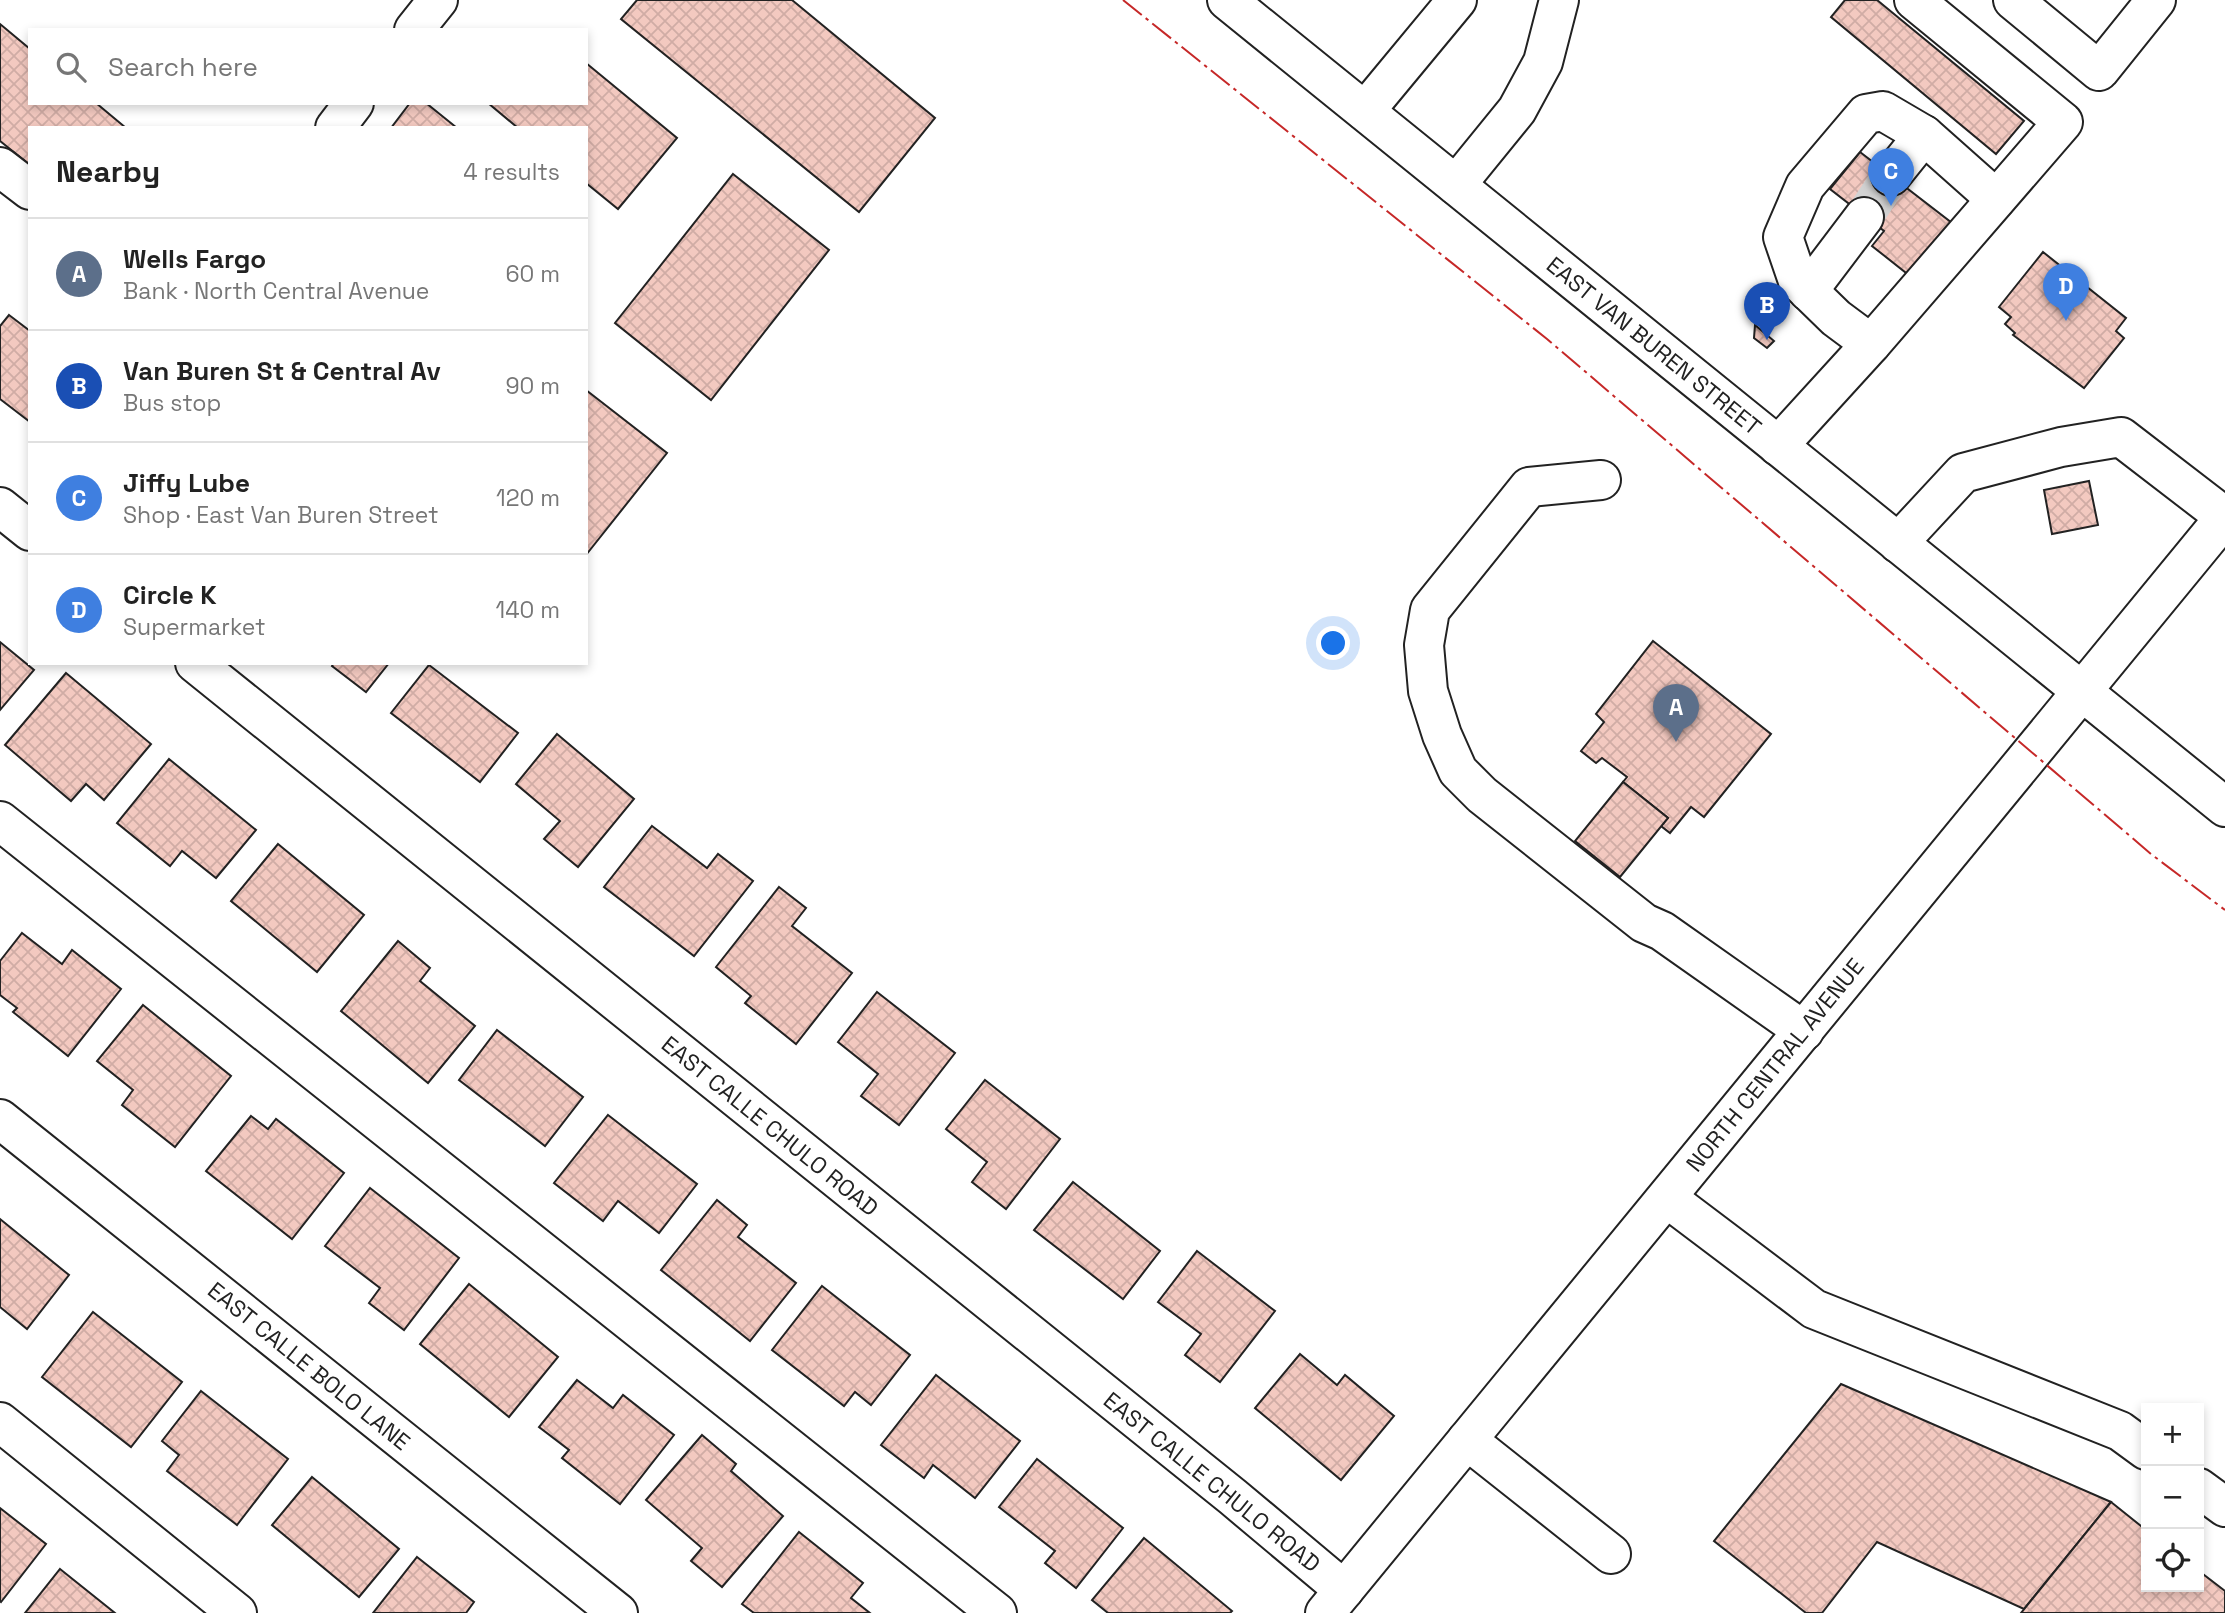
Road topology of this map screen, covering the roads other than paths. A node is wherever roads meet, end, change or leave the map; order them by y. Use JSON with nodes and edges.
{"nodes":[{"id":1,"x":438,"y":0,"type":"edge"},
{"id":2,"x":1227,"y":0,"type":"edge"},
{"id":3,"x":1457,"y":0,"type":"edge"},
{"id":4,"x":1559,"y":0,"type":"edge"},
{"id":5,"x":1914,"y":0,"type":"edge"},
{"id":6,"x":2013,"y":0,"type":"edge"},
{"id":7,"x":2156,"y":0,"type":"edge"},
{"id":8,"x":416,"y":28,"type":"edge"},
{"id":9,"x":352,"y":105,"type":"edge"},
{"id":10,"x":1365,"y":111,"type":"junction"},
{"id":11,"x":337,"y":126,"type":"edge"},
{"id":12,"x":1924,"y":135,"type":"junction"},
{"id":13,"x":0,"y":167,"type":"edge"},
{"id":14,"x":1891,"y":176,"type":"tunnel mouth"},
{"id":15,"x":1456,"y":185,"type":"junction"},
{"id":16,"x":28,"y":188,"type":"edge"},
{"id":17,"x":1996,"y":199,"type":"junction"},
{"id":18,"x":1864,"y":216,"type":"tunnel mouth"},
{"id":19,"x":1808,"y":291,"type":"junction"},
{"id":20,"x":1871,"y":344,"type":"junction"},
{"id":21,"x":1778,"y":446,"type":"junction"},
{"id":22,"x":1601,"y":480,"type":"dead end"},
{"id":23,"x":0,"y":507,"type":"edge"},
{"id":24,"x":2225,"y":517,"type":"edge"},
{"id":25,"x":28,"y":529,"type":"edge"},
{"id":26,"x":1898,"y":543,"type":"junction"},
{"id":27,"x":196,"y":665,"type":"edge"},
{"id":28,"x":2081,"y":691,"type":"junction"},
{"id":29,"x":2225,"y":807,"type":"edge"},
{"id":30,"x":0,"y":821,"type":"edge"},
{"id":31,"x":1804,"y":1031,"type":"junction"},
{"id":32,"x":0,"y":1119,"type":"edge"},
{"id":33,"x":1667,"y":1198,"type":"junction"},
{"id":34,"x":0,"y":1422,"type":"edge"},
{"id":35,"x":1467,"y":1440,"type":"junction"},
{"id":36,"x":2141,"y":1446,"type":"edge"},
{"id":37,"x":2204,"y":1492,"type":"edge"},
{"id":38,"x":2225,"y":1507,"type":"edge"},
{"id":39,"x":1611,"y":1555,"type":"dead end"},
{"id":40,"x":1335,"y":1602,"type":"edge"},
{"id":41,"x":237,"y":1613,"type":"edge"},
{"id":42,"x":618,"y":1613,"type":"edge"},
{"id":43,"x":996,"y":1613,"type":"edge"}],
"edges":[{"from":1,"to":8,"type":"street"},
{"from":2,"to":10,"type":"street","name":"EAST VAN BUREN STREET"},
{"from":3,"to":10,"type":"street"},
{"from":4,"to":15,"type":"street"},
{"from":5,"to":17,"type":"street"},
{"from":6,"to":7,"type":"street"},
{"from":9,"to":11,"type":"street"},
{"from":10,"to":15,"type":"street","name":"EAST VAN BUREN STREET"},
{"from":12,"to":14,"type":"street"},
{"from":12,"to":17,"type":"street"},
{"from":12,"to":19,"type":"street"},
{"from":13,"to":16,"type":"street"},
{"from":15,"to":21,"type":"street","name":"EAST VAN BUREN STREET"},
{"from":17,"to":20,"type":"street"},
{"from":18,"to":19,"type":"street"},
{"from":19,"to":20,"type":"street"},
{"from":20,"to":21,"type":"street"},
{"from":21,"to":26,"type":"street","name":"EAST VAN BUREN STREET"},
{"from":22,"to":31,"type":"street"},
{"from":23,"to":25,"type":"street"},
{"from":24,"to":26,"type":"street"},
{"from":24,"to":28,"type":"street","name":"NORTH CENTRAL AVENUE"},
{"from":26,"to":28,"type":"street","name":"EAST VAN BUREN STREET"},
{"from":27,"to":40,"type":"street","name":"EAST CALLE CHULO ROAD"},
{"from":28,"to":29,"type":"street","name":"EAST VAN BUREN STREET"},
{"from":28,"to":31,"type":"street","name":"NORTH CENTRAL AVENUE"},
{"from":30,"to":43,"type":"street"},
{"from":31,"to":33,"type":"street","name":"NORTH CENTRAL AVENUE"},
{"from":32,"to":42,"type":"street","name":"EAST CALLE BOLO LANE"},
{"from":33,"to":35,"type":"street","name":"NORTH CENTRAL AVENUE"},
{"from":33,"to":36,"type":"street"},
{"from":34,"to":41,"type":"street"},
{"from":35,"to":39,"type":"street"},
{"from":35,"to":40,"type":"street","name":"NORTH CENTRAL AVENUE"},
{"from":37,"to":38,"type":"street"}]}
